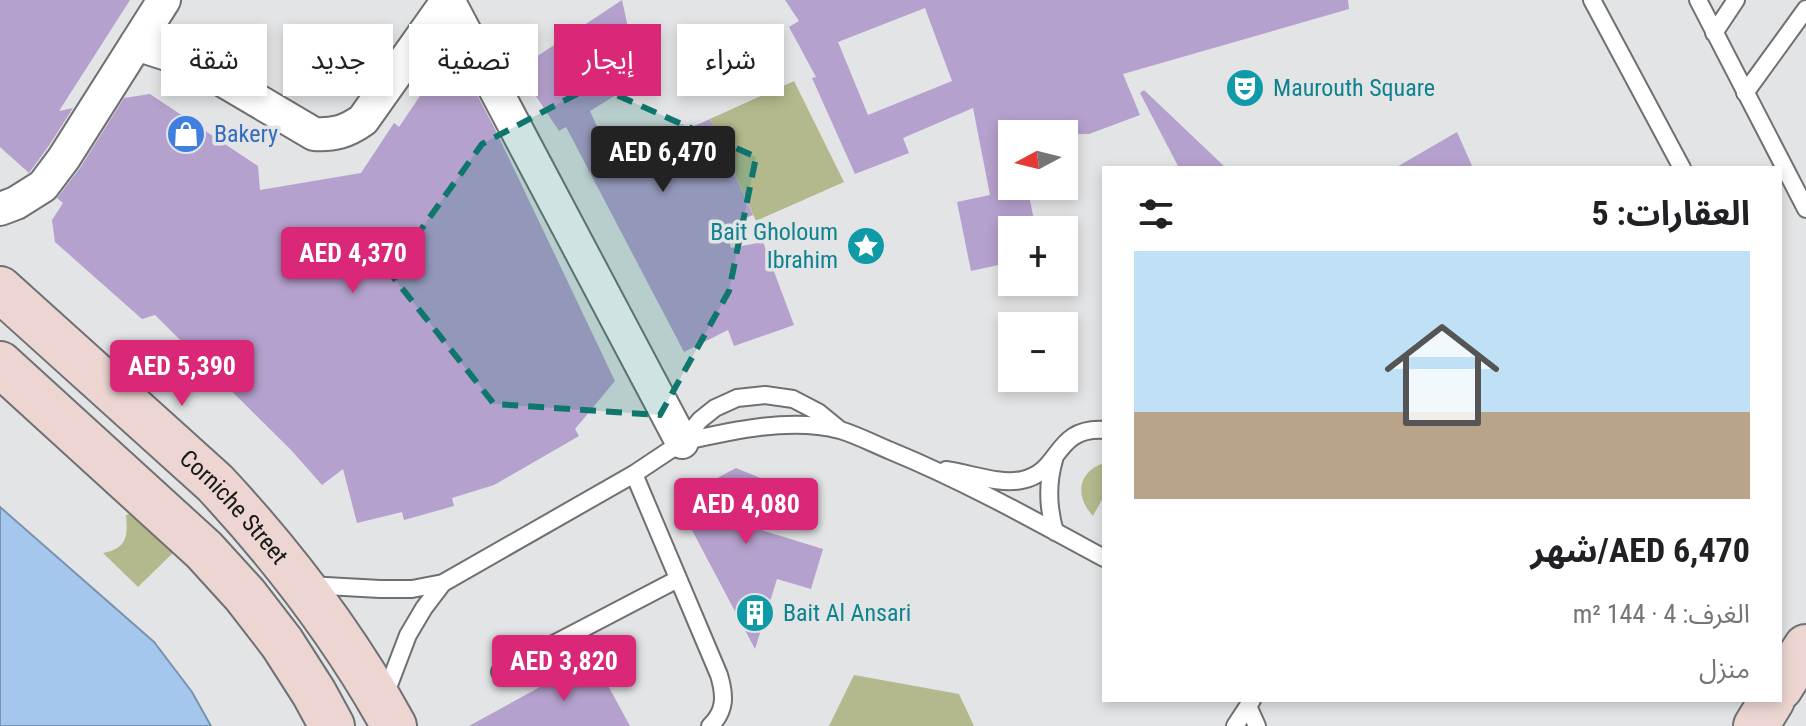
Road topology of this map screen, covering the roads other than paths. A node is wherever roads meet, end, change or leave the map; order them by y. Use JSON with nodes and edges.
{"nodes":[{"id":1,"x":164,"y":0,"type":"edge"},
{"id":2,"x":448,"y":0,"type":"edge"},
{"id":3,"x":1592,"y":0,"type":"edge"},
{"id":4,"x":1698,"y":0,"type":"edge"},
{"id":5,"x":1736,"y":0,"type":"edge"},
{"id":6,"x":1806,"y":9,"type":"edge"},
{"id":7,"x":1714,"y":33,"type":"junction"},
{"id":8,"x":136,"y":44,"type":"junction"},
{"id":9,"x":1745,"y":93,"type":"junction"},
{"id":10,"x":1681,"y":166,"type":"edge"},
{"id":11,"x":0,"y":209,"type":"edge"},
{"id":12,"x":1806,"y":209,"type":"edge"},
{"id":13,"x":0,"y":289,"type":"edge"},
{"id":14,"x":0,"y":364,"type":"edge"},
{"id":15,"x":840,"y":430,"type":"junction"},
{"id":16,"x":1102,"y":430,"type":"edge"},
{"id":17,"x":682,"y":442,"type":"junction"},
{"id":18,"x":1056,"y":455,"type":"junction"},
{"id":19,"x":937,"y":469,"type":"junction"},
{"id":20,"x":634,"y":474,"type":"junction"},
{"id":21,"x":1055,"y":532,"type":"junction"},
{"id":22,"x":1102,"y":557,"type":"edge"},
{"id":23,"x":678,"y":579,"type":"junction"},
{"id":24,"x":443,"y":583,"type":"junction"},
{"id":25,"x":303,"y":585,"type":"junction"},
{"id":26,"x":1806,"y":647,"type":"edge"},
{"id":27,"x":500,"y":672,"type":"dead end"},
{"id":28,"x":1782,"y":685,"type":"edge"},
{"id":29,"x":1771,"y":702,"type":"edge"},
{"id":30,"x":1250,"y":703,"type":"edge"},
{"id":31,"x":388,"y":715,"type":"edge"},
{"id":32,"x":332,"y":726,"type":"edge"},
{"id":33,"x":710,"y":726,"type":"edge"},
{"id":34,"x":1235,"y":726,"type":"edge"},
{"id":35,"x":1257,"y":726,"type":"edge"},
{"id":36,"x":1756,"y":726,"type":"edge"}],
"edges":[{"from":1,"to":8,"type":"street"},
{"from":2,"to":8,"type":"street"},
{"from":2,"to":17,"type":"street"},
{"from":3,"to":10,"type":"lane"},
{"from":4,"to":7,"type":"lane"},
{"from":5,"to":7,"type":"lane"},
{"from":6,"to":9,"type":"lane"},
{"from":7,"to":9,"type":"lane"},
{"from":8,"to":11,"type":"street"},
{"from":9,"to":12,"type":"lane"},
{"from":13,"to":25,"type":"main road","name":"Corniche Street"},
{"from":14,"to":32,"type":"main road","name":"Corniche Street"},
{"from":15,"to":17,"type":"lane"},
{"from":15,"to":17,"type":"lane"},
{"from":15,"to":19,"type":"lane"},
{"from":16,"to":18,"type":"lane"},
{"from":17,"to":20,"type":"lane"},
{"from":18,"to":19,"type":"lane"},
{"from":18,"to":21,"type":"lane"},
{"from":19,"to":21,"type":"lane"},
{"from":20,"to":23,"type":"lane"},
{"from":20,"to":24,"type":"lane"},
{"from":21,"to":22,"type":"lane"},
{"from":23,"to":27,"type":"lane"},
{"from":23,"to":33,"type":"lane"},
{"from":24,"to":25,"type":"lane"},
{"from":24,"to":31,"type":"lane"},
{"from":25,"to":31,"type":"main road","name":"Corniche Street"},
{"from":26,"to":28,"type":"main road"},
{"from":29,"to":36,"type":"main road"},
{"from":30,"to":34,"type":"lane"},
{"from":30,"to":35,"type":"lane"}]}
